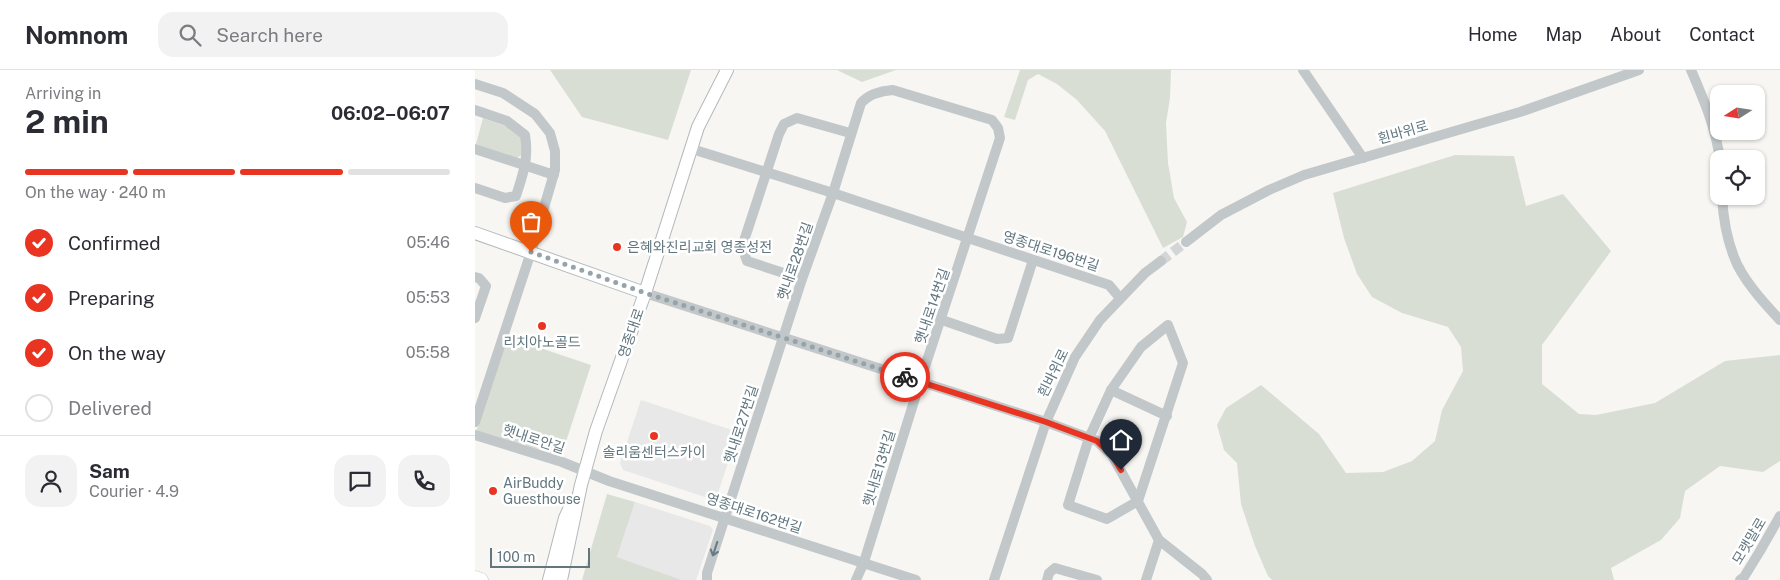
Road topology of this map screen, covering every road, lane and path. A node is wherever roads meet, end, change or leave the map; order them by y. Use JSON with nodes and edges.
{"nodes":[{"id":1,"x":727,"y":70,"type":"edge"},
{"id":2,"x":1303,"y":70,"type":"edge"},
{"id":3,"x":1639,"y":70,"type":"edge"},
{"id":4,"x":1691,"y":70,"type":"edge"},
{"id":5,"x":475,"y":84,"type":"edge"},
{"id":6,"x":475,"y":110,"type":"edge"},
{"id":7,"x":850,"y":133,"type":"junction"},
{"id":8,"x":475,"y":149,"type":"edge"},
{"id":9,"x":692,"y":149,"type":"junction"},
{"id":10,"x":1718,"y":150,"type":"edge"},
{"id":11,"x":1363,"y":158,"type":"junction"},
{"id":12,"x":526,"y":165,"type":"junction"},
{"id":13,"x":766,"y":172,"type":"junction"},
{"id":14,"x":554,"y":175,"type":"junction"},
{"id":15,"x":475,"y":188,"type":"edge"},
{"id":16,"x":833,"y":192,"type":"junction"},
{"id":17,"x":1723,"y":205,"type":"edge"},
{"id":18,"x":475,"y":233,"type":"edge"},
{"id":19,"x":969,"y":238,"type":"junction"},
{"id":20,"x":1186,"y":242,"type":"tunnel mouth"},
{"id":21,"x":531,"y":252,"type":"junction"},
{"id":22,"x":1033,"y":260,"type":"junction"},
{"id":23,"x":1161,"y":261,"type":"tunnel mouth"},
{"id":24,"x":475,"y":277,"type":"edge"},
{"id":25,"x":802,"y":278,"type":"junction"},
{"id":26,"x":645,"y":293,"type":"junction"},
{"id":27,"x":1120,"y":298,"type":"junction"},
{"id":28,"x":475,"y":318,"type":"edge"},
{"id":29,"x":942,"y":320,"type":"junction"},
{"id":30,"x":1780,"y":320,"type":"edge"},
{"id":31,"x":783,"y":339,"type":"junction"},
{"id":32,"x":920,"y":382,"type":"junction"},
{"id":33,"x":1111,"y":390,"type":"junction"},
{"id":34,"x":1167,"y":416,"type":"junction"},
{"id":35,"x":475,"y":422,"type":"edge"},
{"id":36,"x":1046,"y":422,"type":"junction"},
{"id":37,"x":475,"y":435,"type":"edge"},
{"id":38,"x":1089,"y":438,"type":"junction"},
{"id":39,"x":585,"y":471,"type":"junction"},
{"id":40,"x":581,"y":485,"type":"junction"},
{"id":41,"x":1138,"y":501,"type":"junction"},
{"id":42,"x":1780,"y":516,"type":"edge"},
{"id":43,"x":725,"y":519,"type":"junction"},
{"id":44,"x":1159,"y":540,"type":"junction"},
{"id":45,"x":864,"y":562,"type":"junction"},
{"id":46,"x":475,"y":578,"type":"edge"},
{"id":47,"x":481,"y":580,"type":"edge"},
{"id":48,"x":549,"y":580,"type":"edge"},
{"id":49,"x":561,"y":580,"type":"edge"},
{"id":50,"x":707,"y":580,"type":"edge"},
{"id":51,"x":857,"y":580,"type":"edge"},
{"id":52,"x":916,"y":580,"type":"edge"},
{"id":53,"x":994,"y":580,"type":"edge"},
{"id":54,"x":1047,"y":580,"type":"edge"},
{"id":55,"x":1097,"y":580,"type":"edge"},
{"id":56,"x":1146,"y":580,"type":"edge"},
{"id":57,"x":1207,"y":580,"type":"edge"},
{"id":58,"x":1740,"y":580,"type":"edge"}],
"edges":[{"from":1,"to":9,"type":"main road","name":"영종대로"},
{"from":2,"to":11,"type":"street"},
{"from":3,"to":11,"type":"street","name":"흰바위로"},
{"from":4,"to":10,"type":"street"},
{"from":5,"to":14,"type":"street"},
{"from":6,"to":12,"type":"street"},
{"from":7,"to":13,"type":"street"},
{"from":7,"to":16,"type":"street"},
{"from":7,"to":19,"type":"street"},
{"from":8,"to":12,"type":"street"},
{"from":9,"to":13,"type":"street","name":"영종대로196번길"},
{"from":9,"to":26,"type":"main road","name":"영종대로"},
{"from":11,"to":20,"type":"street","name":"흰바위로"},
{"from":12,"to":14,"type":"street"},
{"from":12,"to":15,"type":"street"},
{"from":13,"to":16,"type":"street","name":"영종대로196번길"},
{"from":13,"to":25,"type":"street"},
{"from":14,"to":21,"type":"street"},
{"from":16,"to":19,"type":"street","name":"영종대로196번길"},
{"from":16,"to":25,"type":"street","name":"햇내로28번길"},
{"from":17,"to":30,"type":"street"},
{"from":18,"to":21,"type":"main road"},
{"from":19,"to":22,"type":"street","name":"영종대로196번길"},
{"from":19,"to":29,"type":"street","name":"햇내로14번길"},
{"from":21,"to":26,"type":"main road"},
{"from":21,"to":35,"type":"street"},
{"from":22,"to":27,"type":"street","name":"영종대로196번길"},
{"from":22,"to":29,"type":"street"},
{"from":23,"to":27,"type":"street","name":"흰바위로"},
{"from":24,"to":28,"type":"street"},
{"from":25,"to":31,"type":"street","name":"햇내로28번길"},
{"from":26,"to":31,"type":"street"},
{"from":26,"to":39,"type":"main road","name":"영종대로"},
{"from":27,"to":36,"type":"street","name":"흰바위로"},
{"from":29,"to":32,"type":"street","name":"햇내로14번길"},
{"from":31,"to":32,"type":"street"},
{"from":31,"to":43,"type":"street","name":"햇내로27번길"},
{"from":32,"to":36,"type":"street"},
{"from":32,"to":45,"type":"street","name":"햇내로13번길"},
{"from":33,"to":34,"type":"street"},
{"from":33,"to":34,"type":"street"},
{"from":33,"to":38,"type":"street"},
{"from":34,"to":41,"type":"street"},
{"from":36,"to":38,"type":"street"},
{"from":36,"to":53,"type":"street","name":"흰바위로"},
{"from":37,"to":39,"type":"street","name":"햇내로안길"},
{"from":38,"to":41,"type":"street"},
{"from":38,"to":41,"type":"street"},
{"from":39,"to":40,"type":"main road","name":"영종대로"},
{"from":39,"to":43,"type":"street","name":"영종대로162번길"},
{"from":40,"to":48,"type":"main road","name":"영종대로"},
{"from":40,"to":49,"type":"main road","name":"영종대로"},
{"from":41,"to":44,"type":"street"},
{"from":42,"to":58,"type":"street","name":"모랫말로"},
{"from":43,"to":45,"type":"street","name":"영종대로162번길"},
{"from":43,"to":50,"type":"street","name":"햇내로27번길","one_way":true},
{"from":44,"to":56,"type":"street"},
{"from":44,"to":57,"type":"street"},
{"from":45,"to":51,"type":"street","name":"햇내로13번길"},
{"from":45,"to":52,"type":"street","name":"영종대로162번길"},
{"from":46,"to":47,"type":"highway"},
{"from":54,"to":55,"type":"street"}]}
